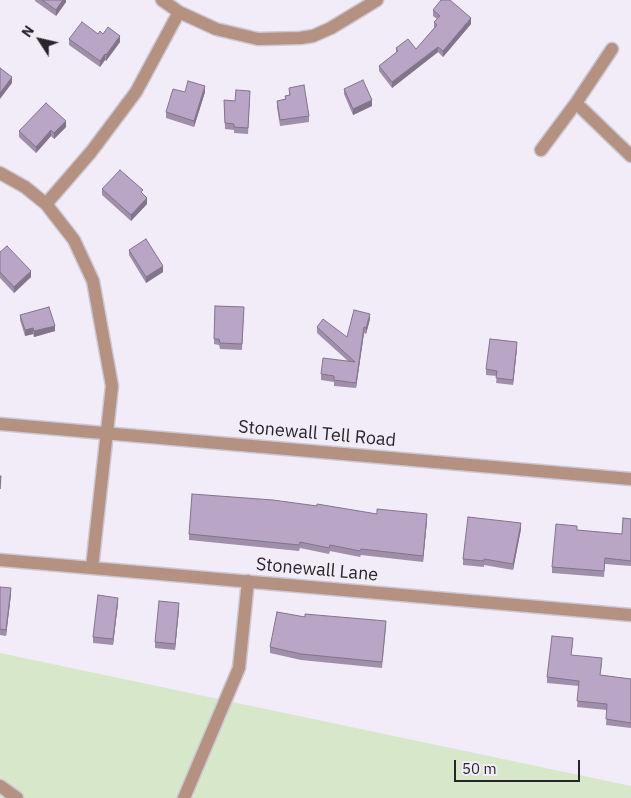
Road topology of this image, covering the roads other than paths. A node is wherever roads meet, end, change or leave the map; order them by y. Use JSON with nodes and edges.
{"nodes":[{"id":1,"x":162,"y":0,"type":"edge"},
{"id":2,"x":377,"y":0,"type":"edge"},
{"id":3,"x":179,"y":12,"type":"junction"},
{"id":4,"x":612,"y":49,"type":"dead end"},
{"id":5,"x":576,"y":103,"type":"junction"},
{"id":6,"x":541,"y":150,"type":"dead end"},
{"id":7,"x":631,"y":156,"type":"edge"},
{"id":8,"x":0,"y":173,"type":"edge"},
{"id":9,"x":46,"y":204,"type":"junction"},
{"id":10,"x":0,"y":424,"type":"edge"},
{"id":11,"x":107,"y":434,"type":"junction"},
{"id":12,"x":631,"y":479,"type":"edge"},
{"id":13,"x":0,"y":560,"type":"edge"},
{"id":14,"x":92,"y":568,"type":"junction"},
{"id":15,"x":248,"y":582,"type":"junction"},
{"id":16,"x":631,"y":615,"type":"edge"},
{"id":17,"x":0,"y":786,"type":"edge"},
{"id":18,"x":17,"y":798,"type":"edge"},
{"id":19,"x":184,"y":798,"type":"edge"}],
"edges":[{"from":1,"to":3,"type":"street"},
{"from":2,"to":3,"type":"street"},
{"from":3,"to":9,"type":"street"},
{"from":4,"to":5,"type":"street"},
{"from":5,"to":6,"type":"street"},
{"from":5,"to":7,"type":"street"},
{"from":8,"to":9,"type":"street"},
{"from":9,"to":11,"type":"street"},
{"from":10,"to":11,"type":"street","name":"Stonewall Tell Road"},
{"from":11,"to":12,"type":"street","name":"Stonewall Tell Road"},
{"from":11,"to":14,"type":"street"},
{"from":13,"to":14,"type":"street","name":"Stonewall Lane"},
{"from":14,"to":15,"type":"street","name":"Stonewall Lane"},
{"from":15,"to":16,"type":"street","name":"Stonewall Lane"},
{"from":15,"to":19,"type":"street"},
{"from":17,"to":18,"type":"street"}]}
